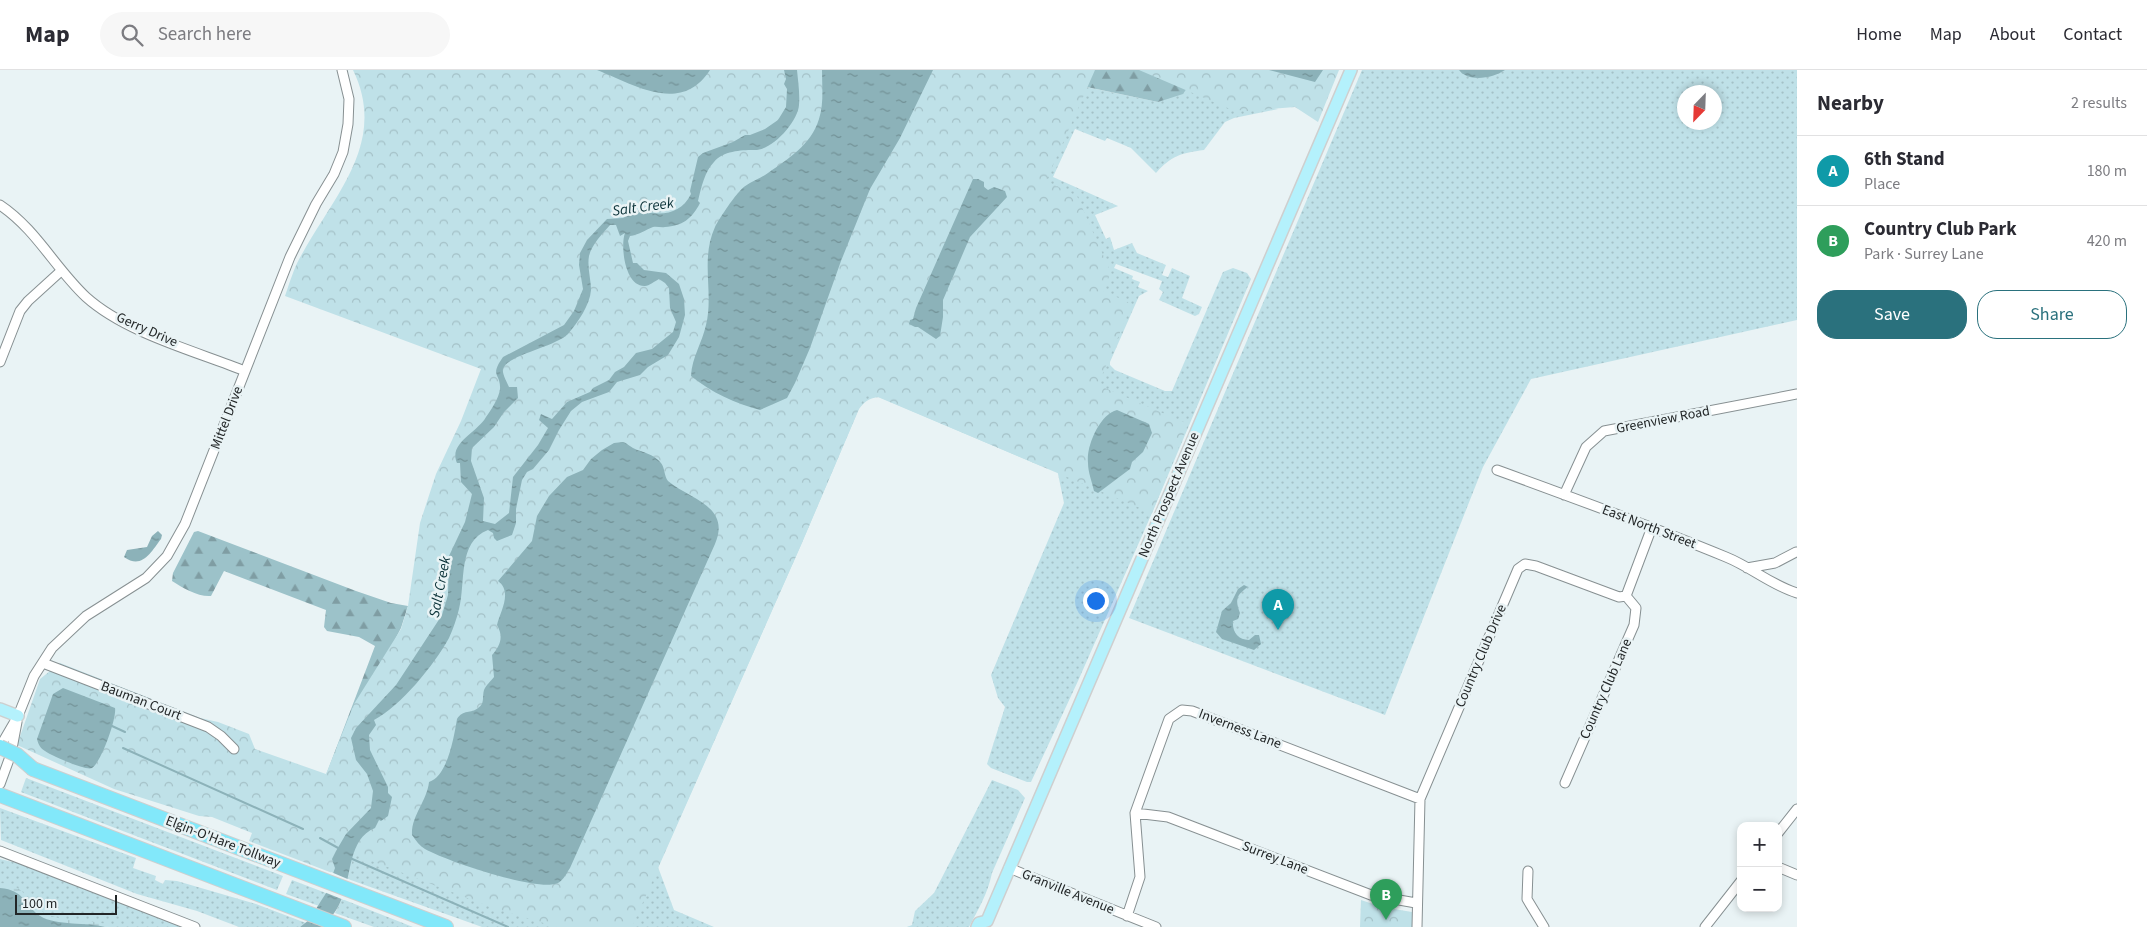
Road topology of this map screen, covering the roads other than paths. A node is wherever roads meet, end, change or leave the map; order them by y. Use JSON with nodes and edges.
{"nodes":[{"id":1,"x":342,"y":70,"type":"edge"},
{"id":2,"x":1351,"y":70,"type":"edge"},
{"id":3,"x":0,"y":206,"type":"edge"},
{"id":4,"x":61,"y":271,"type":"junction"},
{"id":5,"x":0,"y":362,"type":"edge"},
{"id":6,"x":245,"y":371,"type":"junction"},
{"id":7,"x":1797,"y":394,"type":"edge"},
{"id":8,"x":1497,"y":470,"type":"dead end"},
{"id":9,"x":1564,"y":495,"type":"junction"},
{"id":10,"x":1652,"y":527,"type":"junction"},
{"id":11,"x":1797,"y":552,"type":"edge"},
{"id":12,"x":1747,"y":568,"type":"junction"},
{"id":13,"x":1797,"y":593,"type":"edge"},
{"id":14,"x":1626,"y":596,"type":"junction"},
{"id":15,"x":43,"y":663,"type":"junction"},
{"id":16,"x":0,"y":709,"type":"edge"},
{"id":17,"x":18,"y":716,"type":"junction"},
{"id":18,"x":0,"y":747,"type":"edge"},
{"id":19,"x":234,"y":749,"type":"dead end"},
{"id":20,"x":0,"y":757,"type":"edge"},
{"id":21,"x":33,"y":769,"type":"junction"},
{"id":22,"x":0,"y":784,"type":"edge"},
{"id":23,"x":1565,"y":784,"type":"dead end"},
{"id":24,"x":0,"y":795,"type":"edge"},
{"id":25,"x":1420,"y":799,"type":"junction"},
{"id":26,"x":1797,"y":809,"type":"edge"},
{"id":27,"x":1135,"y":813,"type":"junction"},
{"id":28,"x":1782,"y":828,"type":"edge"},
{"id":29,"x":0,"y":851,"type":"edge"},
{"id":30,"x":1009,"y":868,"type":"junction"},
{"id":31,"x":1782,"y":868,"type":"edge"},
{"id":32,"x":1528,"y":870,"type":"dead end"},
{"id":33,"x":1797,"y":874,"type":"edge"},
{"id":34,"x":1737,"y":886,"type":"edge"},
{"id":35,"x":1416,"y":903,"type":"junction"},
{"id":36,"x":1128,"y":916,"type":"junction"},
{"id":37,"x":985,"y":925,"type":"edge"},
{"id":38,"x":195,"y":927,"type":"edge"},
{"id":39,"x":344,"y":927,"type":"edge"},
{"id":40,"x":446,"y":927,"type":"edge"},
{"id":41,"x":1156,"y":927,"type":"edge"},
{"id":42,"x":1417,"y":927,"type":"edge"},
{"id":43,"x":1544,"y":927,"type":"edge"},
{"id":44,"x":1705,"y":927,"type":"edge"}],
"edges":[{"from":1,"to":6,"type":"street","name":"Mittel Drive"},
{"from":2,"to":30,"type":"main road","name":"North Prospect Avenue"},
{"from":3,"to":4,"type":"street","name":"Gerry Drive"},
{"from":4,"to":5,"type":"street"},
{"from":4,"to":6,"type":"street","name":"Gerry Drive"},
{"from":6,"to":15,"type":"street","name":"Mittel Drive"},
{"from":7,"to":9,"type":"street","name":"Greenview Road"},
{"from":8,"to":9,"type":"street","name":"East North Street"},
{"from":9,"to":10,"type":"street","name":"East North Street"},
{"from":10,"to":12,"type":"street","name":"East North Street"},
{"from":10,"to":14,"type":"street"},
{"from":11,"to":12,"type":"street"},
{"from":12,"to":13,"type":"street","name":"East North Street"},
{"from":14,"to":23,"type":"street","name":"Country Club Lane"},
{"from":14,"to":25,"type":"street","name":"Country Club Drive"},
{"from":15,"to":17,"type":"street","name":"Mittel Drive"},
{"from":15,"to":19,"type":"street","name":"Bauman Court"},
{"from":16,"to":17,"type":"main road"},
{"from":17,"to":18,"type":"street","name":"Mittel Drive"},
{"from":17,"to":22,"type":"street","name":"Mittel Drive"},
{"from":18,"to":21,"type":"highway","bridge":true},
{"from":20,"to":21,"type":"highway","name":"Elgin-O'Hare Tollway"},
{"from":21,"to":40,"type":"highway","name":"Elgin-O'Hare Tollway"},
{"from":24,"to":39,"type":"highway"},
{"from":25,"to":27,"type":"street","name":"Inverness Lane"},
{"from":25,"to":35,"type":"street","name":"Country Club Drive"},
{"from":26,"to":28,"type":"street"},
{"from":27,"to":35,"type":"street","name":"Surrey Lane"},
{"from":27,"to":36,"type":"street","name":"Inverness Lane"},
{"from":29,"to":38,"type":"street"},
{"from":30,"to":36,"type":"street","name":"Granville Avenue"},
{"from":30,"to":37,"type":"main road","name":"North Prospect Avenue"},
{"from":31,"to":33,"type":"street"},
{"from":32,"to":43,"type":"street"},
{"from":34,"to":44,"type":"street"},
{"from":35,"to":42,"type":"street","name":"Country Club Drive"},
{"from":36,"to":41,"type":"street","name":"Granville Avenue"}]}
